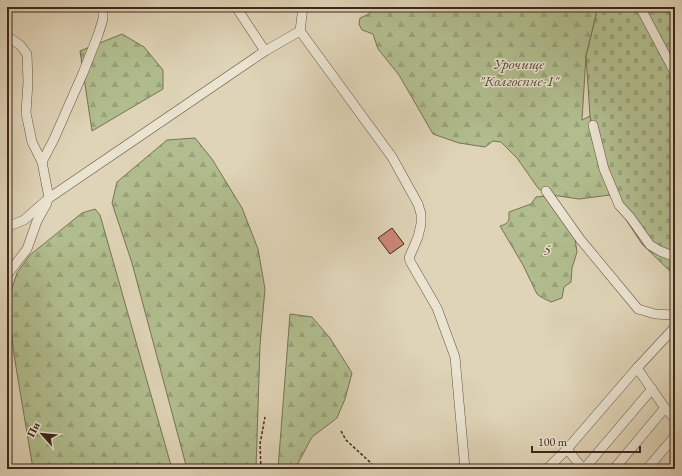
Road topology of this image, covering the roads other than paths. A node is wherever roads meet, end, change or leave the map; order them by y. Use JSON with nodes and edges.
{"nodes":[{"id":1,"x":103,"y":7,"type":"edge"},
{"id":2,"x":236,"y":7,"type":"edge"},
{"id":3,"x":303,"y":7,"type":"edge"},
{"id":4,"x":640,"y":7,"type":"edge"},
{"id":5,"x":300,"y":31,"type":"junction"},
{"id":6,"x":7,"y":36,"type":"edge"},
{"id":7,"x":265,"y":51,"type":"junction"},
{"id":8,"x":675,"y":73,"type":"edge"},
{"id":9,"x":593,"y":125,"type":"dead end"},
{"id":10,"x":42,"y":162,"type":"junction"},
{"id":11,"x":546,"y":191,"type":"dead end"},
{"id":12,"x":49,"y":198,"type":"junction"},
{"id":13,"x":7,"y":227,"type":"edge"},
{"id":14,"x":675,"y":258,"type":"edge"},
{"id":15,"x":7,"y":275,"type":"edge"},
{"id":16,"x":675,"y":316,"type":"edge"},
{"id":17,"x":675,"y":327,"type":"edge"},
{"id":18,"x":637,"y":368,"type":"junction"},
{"id":19,"x":652,"y":389,"type":"junction"},
{"id":20,"x":665,"y":408,"type":"junction"},
{"id":21,"x":675,"y":419,"type":"edge"},
{"id":22,"x":675,"y":436,"type":"edge"},
{"id":23,"x":567,"y":449,"type":"junction"},
{"id":24,"x":465,"y":469,"type":"edge"},
{"id":25,"x":547,"y":469,"type":"edge"},
{"id":26,"x":584,"y":469,"type":"edge"},
{"id":27,"x":614,"y":469,"type":"edge"},
{"id":28,"x":647,"y":469,"type":"edge"}],
"edges":[{"from":1,"to":10,"type":"street"},
{"from":2,"to":7,"type":"street"},
{"from":3,"to":5,"type":"street"},
{"from":4,"to":8,"type":"street"},
{"from":5,"to":7,"type":"street"},
{"from":5,"to":24,"type":"street"},
{"from":6,"to":10,"type":"street"},
{"from":7,"to":12,"type":"street"},
{"from":9,"to":14,"type":"street"},
{"from":10,"to":12,"type":"street"},
{"from":11,"to":16,"type":"street"},
{"from":12,"to":13,"type":"street"},
{"from":12,"to":15,"type":"street"},
{"from":17,"to":18,"type":"street"},
{"from":18,"to":19,"type":"street"},
{"from":18,"to":23,"type":"street"},
{"from":19,"to":20,"type":"street"},
{"from":19,"to":26,"type":"street"},
{"from":20,"to":21,"type":"street"},
{"from":20,"to":27,"type":"street"},
{"from":22,"to":28,"type":"street"},
{"from":23,"to":25,"type":"street"},
{"from":23,"to":26,"type":"street"}]}
